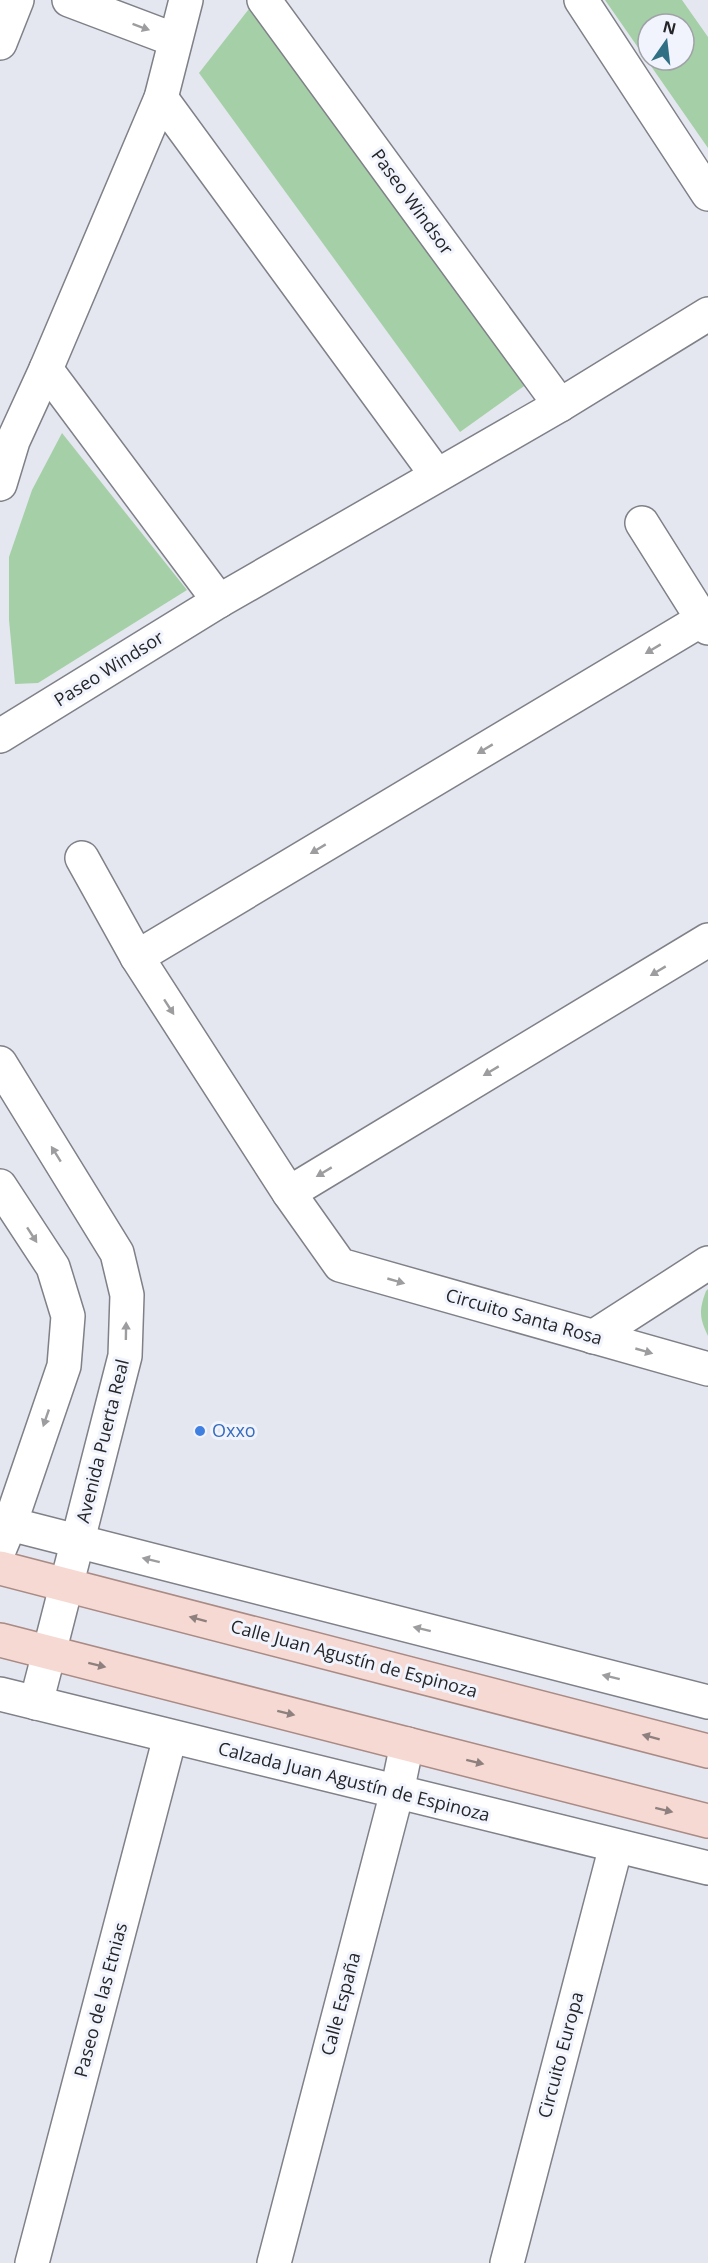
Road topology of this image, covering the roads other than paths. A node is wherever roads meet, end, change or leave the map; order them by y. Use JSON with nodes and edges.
{"nodes":[{"id":1,"x":17,"y":0,"type":"edge"},
{"id":2,"x":69,"y":0,"type":"edge"},
{"id":3,"x":186,"y":0,"type":"edge"},
{"id":4,"x":264,"y":0,"type":"edge"},
{"id":5,"x":581,"y":0,"type":"edge"},
{"id":6,"x":175,"y":39,"type":"junction"},
{"id":7,"x":0,"y":43,"type":"edge"},
{"id":8,"x":161,"y":98,"type":"junction"},
{"id":9,"x":708,"y":194,"type":"edge"},
{"id":10,"x":708,"y":314,"type":"edge"},
{"id":11,"x":46,"y":369,"type":"junction"},
{"id":12,"x":560,"y":405,"type":"junction"},
{"id":13,"x":436,"y":474,"type":"junction"},
{"id":14,"x":0,"y":484,"type":"edge"},
{"id":15,"x":642,"y":523,"type":"dead end"},
{"id":16,"x":219,"y":601,"type":"junction"},
{"id":17,"x":705,"y":623,"type":"edge"},
{"id":18,"x":0,"y":736,"type":"edge"},
{"id":19,"x":82,"y":858,"type":"dead end"},
{"id":20,"x":708,"y":940,"type":"edge"},
{"id":21,"x":137,"y":957,"type":"junction"},
{"id":22,"x":0,"y":1063,"type":"edge"},
{"id":23,"x":0,"y":1186,"type":"edge"},
{"id":24,"x":289,"y":1193,"type":"junction"},
{"id":25,"x":708,"y":1263,"type":"edge"},
{"id":26,"x":593,"y":1337,"type":"junction"},
{"id":27,"x":708,"y":1369,"type":"edge"},
{"id":28,"x":5,"y":1536,"type":"edge"},
{"id":29,"x":78,"y":1541,"type":"junction"},
{"id":30,"x":0,"y":1568,"type":"edge"},
{"id":31,"x":67,"y":1584,"type":"junction"},
{"id":32,"x":0,"y":1640,"type":"edge"},
{"id":33,"x":49,"y":1653,"type":"junction"},
{"id":34,"x":0,"y":1694,"type":"edge"},
{"id":35,"x":708,"y":1702,"type":"edge"},
{"id":36,"x":36,"y":1703,"type":"junction"},
{"id":37,"x":170,"y":1737,"type":"junction"},
{"id":38,"x":407,"y":1744,"type":"junction"},
{"id":39,"x":708,"y":1751,"type":"edge"},
{"id":40,"x":397,"y":1792,"type":"junction"},
{"id":41,"x":708,"y":1821,"type":"edge"},
{"id":42,"x":616,"y":1846,"type":"junction"},
{"id":43,"x":708,"y":1868,"type":"edge"},
{"id":44,"x":32,"y":2263,"type":"edge"},
{"id":45,"x":274,"y":2263,"type":"edge"},
{"id":46,"x":507,"y":2263,"type":"edge"}],
"edges":[{"from":1,"to":7,"type":"street"},
{"from":2,"to":6,"type":"street","one_way":true},
{"from":3,"to":6,"type":"street"},
{"from":4,"to":12,"type":"street","name":"Paseo Windsor"},
{"from":5,"to":9,"type":"street"},
{"from":6,"to":8,"type":"street"},
{"from":8,"to":11,"type":"street"},
{"from":8,"to":13,"type":"street"},
{"from":10,"to":12,"type":"street","name":"Paseo Windsor"},
{"from":11,"to":14,"type":"street"},
{"from":11,"to":16,"type":"street"},
{"from":12,"to":13,"type":"street","name":"Paseo Windsor"},
{"from":13,"to":16,"type":"street","name":"Paseo Windsor"},
{"from":15,"to":17,"type":"street"},
{"from":16,"to":18,"type":"street","name":"Paseo Windsor"},
{"from":17,"to":21,"type":"street","one_way":true},
{"from":19,"to":21,"type":"street"},
{"from":20,"to":24,"type":"street","one_way":true},
{"from":21,"to":24,"type":"street","one_way":true},
{"from":29,"to":22,"type":"street","name":"Avenida Puerta Real","one_way":true},
{"from":23,"to":28,"type":"street","one_way":true},
{"from":24,"to":26,"type":"street","name":"Circuito Santa Rosa","one_way":true},
{"from":25,"to":26,"type":"street"},
{"from":26,"to":27,"type":"street","name":"Circuito Santa Rosa","one_way":true},
{"from":28,"to":29,"type":"street"},
{"from":29,"to":31,"type":"street","name":"Avenida Puerta Real"},
{"from":35,"to":29,"type":"street","one_way":true},
{"from":30,"to":31,"type":"main road","name":"Calle Juan Agustín de Espinoza"},
{"from":31,"to":33,"type":"street","name":"Avenida Puerta Real"},
{"from":39,"to":31,"type":"main road","name":"Calle Juan Agustín de Espinoza","one_way":true},
{"from":32,"to":33,"type":"main road"},
{"from":33,"to":36,"type":"street","name":"Avenida Puerta Real"},
{"from":33,"to":38,"type":"main road","one_way":true},
{"from":34,"to":36,"type":"street","name":"Calzada Juan Agustín de Espinoza"},
{"from":36,"to":37,"type":"street","name":"Calzada Juan Agustín de Espinoza"},
{"from":37,"to":40,"type":"street","name":"Calzada Juan Agustín de Espinoza"},
{"from":37,"to":44,"type":"street","name":"Paseo de las Etnias"},
{"from":38,"to":40,"type":"street","name":"Calle España"},
{"from":38,"to":41,"type":"main road","one_way":true},
{"from":40,"to":42,"type":"street","name":"Calzada Juan Agustín de Espinoza"},
{"from":40,"to":45,"type":"street","name":"Calle España"},
{"from":42,"to":43,"type":"street","name":"Calzada Juan Agustín de Espinoza"},
{"from":42,"to":46,"type":"street","name":"Circuito Europa"}]}
